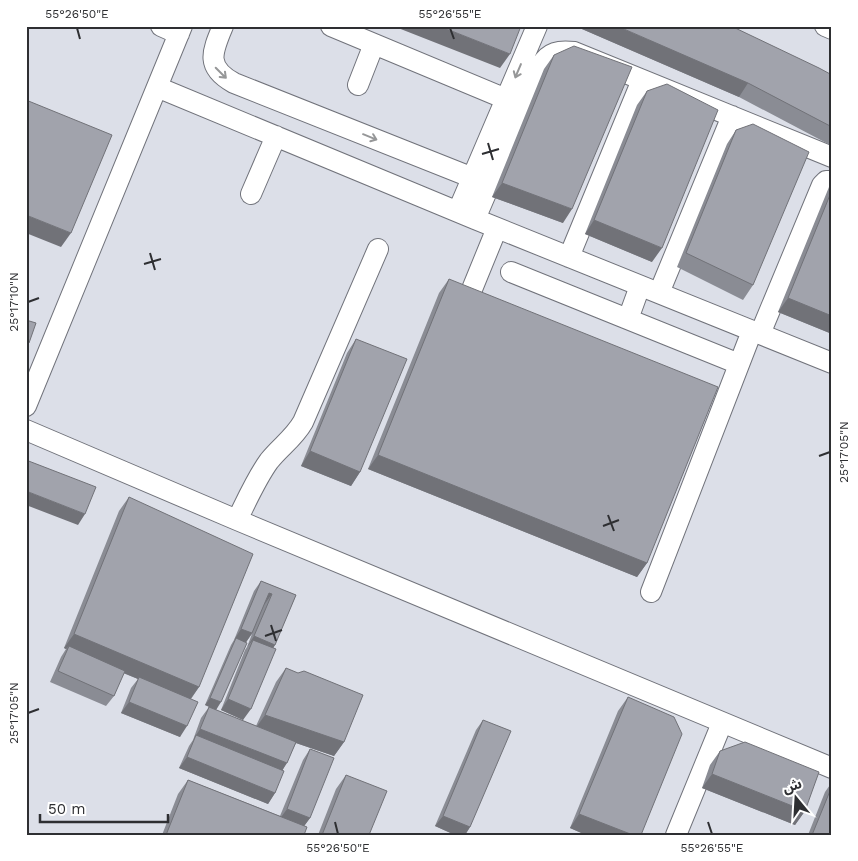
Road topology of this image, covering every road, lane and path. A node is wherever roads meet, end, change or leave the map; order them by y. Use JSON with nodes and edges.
{"nodes":[{"id":1,"x":161,"y":26,"type":"edge"},
{"id":2,"x":331,"y":26,"type":"edge"},
{"id":3,"x":537,"y":26,"type":"edge"},
{"id":4,"x":824,"y":26,"type":"edge"},
{"id":5,"x":222,"y":28,"type":"edge"},
{"id":6,"x":832,"y":29,"type":"edge"},
{"id":7,"x":181,"y":30,"type":"edge"},
{"id":8,"x":374,"y":44,"type":"junction"},
{"id":9,"x":642,"y":80,"type":"junction"},
{"id":10,"x":358,"y":85,"type":"dead end"},
{"id":11,"x":157,"y":87,"type":"junction"},
{"id":12,"x":506,"y":99,"type":"junction"},
{"id":13,"x":732,"y":116,"type":"junction"},
{"id":14,"x":276,"y":136,"type":"junction"},
{"id":15,"x":832,"y":157,"type":"edge"},
{"id":16,"x":473,"y":178,"type":"junction"},
{"id":17,"x":832,"y":181,"type":"edge"},
{"id":18,"x":251,"y":194,"type":"dead end"},
{"id":19,"x":466,"y":215,"type":"junction"},
{"id":20,"x":497,"y":228,"type":"junction"},
{"id":21,"x":378,"y":249,"type":"dead end"},
{"id":22,"x":569,"y":257,"type":"junction"},
{"id":23,"x":511,"y":272,"type":"dead end"},
{"id":24,"x":640,"y":286,"type":"junction"},
{"id":25,"x":659,"y":293,"type":"junction"},
{"id":26,"x":468,"y":299,"type":"edge"},
{"id":27,"x":628,"y":319,"type":"junction"},
{"id":28,"x":756,"y":332,"type":"junction"},
{"id":29,"x":832,"y":363,"type":"edge"},
{"id":30,"x":739,"y":364,"type":"junction"},
{"id":31,"x":26,"y":406,"type":"edge"},
{"id":32,"x":26,"y":430,"type":"edge"},
{"id":33,"x":237,"y":520,"type":"junction"},
{"id":34,"x":651,"y":592,"type":"dead end"},
{"id":35,"x":722,"y":723,"type":"junction"},
{"id":36,"x":832,"y":768,"type":"edge"},
{"id":37,"x":676,"y":835,"type":"edge"}],
"edges":[{"from":1,"to":7,"type":"street"},
{"from":2,"to":8,"type":"street"},
{"from":3,"to":12,"type":"street","one_way":true},
{"from":4,"to":6,"type":"street"},
{"from":5,"to":16,"type":"street","one_way":true},
{"from":7,"to":11,"type":"street"},
{"from":8,"to":10,"type":"street"},
{"from":8,"to":12,"type":"street"},
{"from":9,"to":13,"type":"street"},
{"from":9,"to":19,"type":"street"},
{"from":9,"to":22,"type":"street"},
{"from":11,"to":14,"type":"street"},
{"from":11,"to":31,"type":"street"},
{"from":12,"to":16,"type":"street"},
{"from":13,"to":15,"type":"street"},
{"from":13,"to":25,"type":"street"},
{"from":14,"to":18,"type":"street"},
{"from":14,"to":19,"type":"street"},
{"from":16,"to":19,"type":"street"},
{"from":17,"to":28,"type":"street"},
{"from":19,"to":20,"type":"street"},
{"from":20,"to":22,"type":"street"},
{"from":20,"to":26,"type":"street"},
{"from":21,"to":33,"type":"street"},
{"from":22,"to":24,"type":"street"},
{"from":23,"to":27,"type":"street"},
{"from":24,"to":25,"type":"street"},
{"from":24,"to":27,"type":"street"},
{"from":25,"to":28,"type":"street"},
{"from":27,"to":30,"type":"street"},
{"from":28,"to":29,"type":"street"},
{"from":28,"to":30,"type":"street"},
{"from":30,"to":34,"type":"street"},
{"from":32,"to":33,"type":"street"},
{"from":33,"to":35,"type":"street"},
{"from":35,"to":36,"type":"street"},
{"from":35,"to":37,"type":"street"}]}
